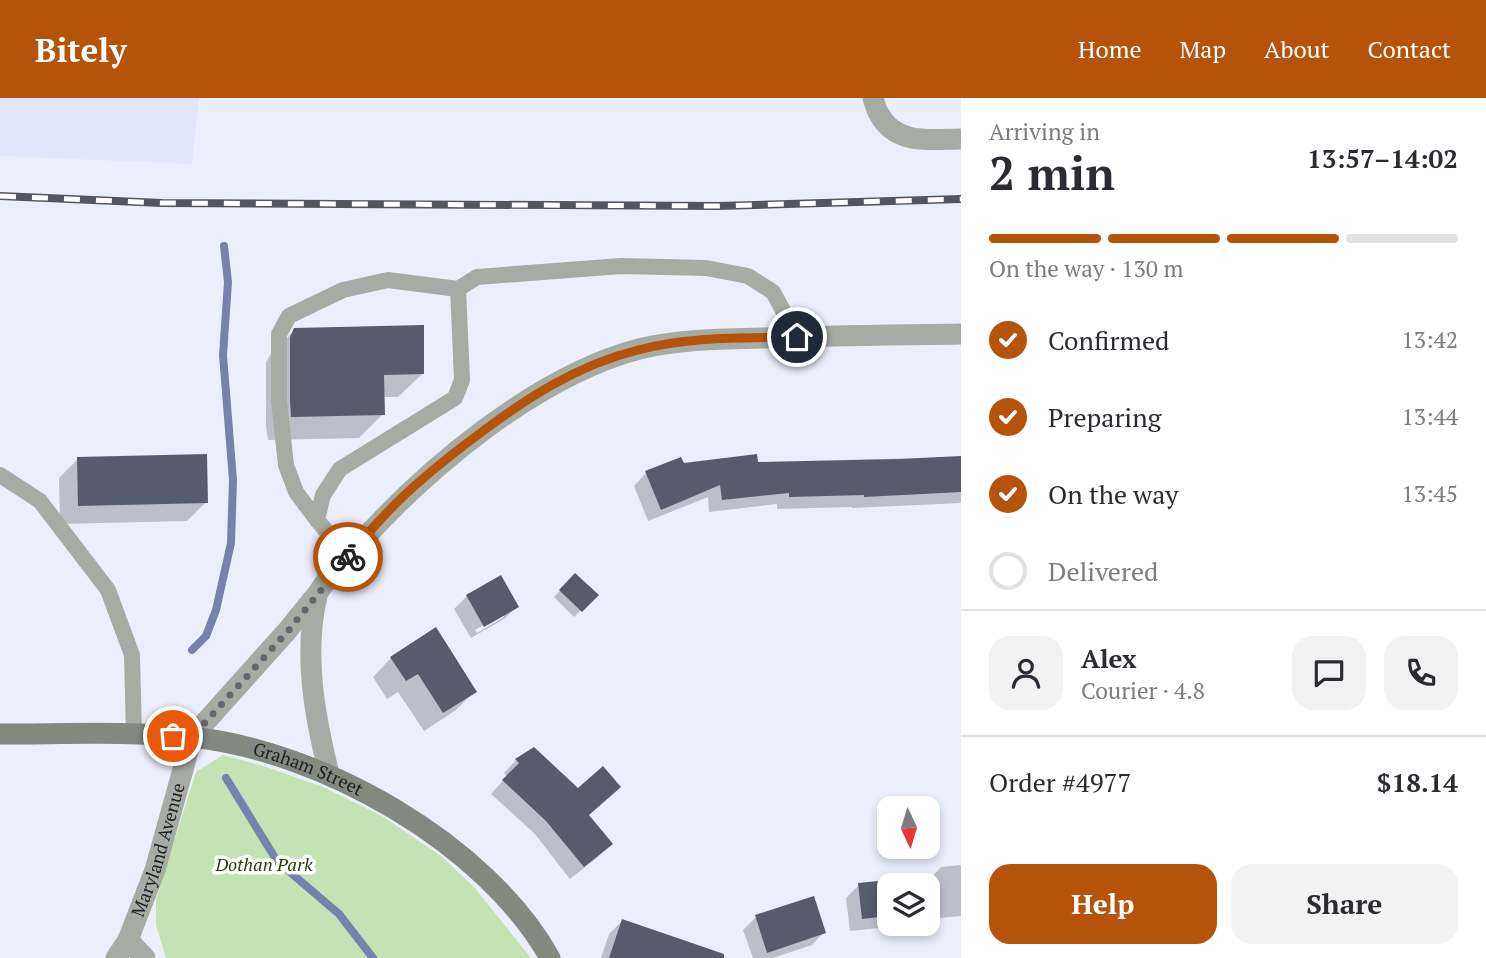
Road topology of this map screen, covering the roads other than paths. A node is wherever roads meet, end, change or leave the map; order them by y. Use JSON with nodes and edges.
{"nodes":[{"id":1,"x":873,"y":98,"type":"edge"},
{"id":2,"x":961,"y":139,"type":"edge"},
{"id":3,"x":458,"y":289,"type":"junction"},
{"id":4,"x":961,"y":334,"type":"edge"},
{"id":5,"x":797,"y":337,"type":"junction"},
{"id":6,"x":0,"y":475,"type":"edge"},
{"id":7,"x":317,"y":520,"type":"junction"},
{"id":8,"x":348,"y":557,"type":"junction"},
{"id":9,"x":317,"y":593,"type":"junction"},
{"id":10,"x":0,"y":734,"type":"edge"},
{"id":11,"x":134,"y":735,"type":"junction"},
{"id":12,"x":192,"y":737,"type":"junction"},
{"id":13,"x":329,"y":775,"type":"junction"},
{"id":14,"x":128,"y":940,"type":"junction"},
{"id":15,"x":116,"y":958,"type":"edge"},
{"id":16,"x":145,"y":958,"type":"edge"},
{"id":17,"x":550,"y":958,"type":"edge"}],
"edges":[{"from":1,"to":2,"type":"street"},
{"from":3,"to":5,"type":"lane"},
{"from":3,"to":7,"type":"lane"},
{"from":3,"to":7,"type":"lane"},
{"from":4,"to":5,"type":"street"},
{"from":5,"to":8,"type":"street"},
{"from":6,"to":11,"type":"lane"},
{"from":7,"to":8,"type":"lane"},
{"from":8,"to":9,"type":"street"},
{"from":9,"to":12,"type":"street"},
{"from":9,"to":13,"type":"street"},
{"from":10,"to":11,"type":"street","name":"Graham Street"},
{"from":11,"to":12,"type":"street","name":"Graham Street"},
{"from":12,"to":13,"type":"street","name":"Graham Street"},
{"from":12,"to":14,"type":"street","name":"Maryland Avenue"},
{"from":13,"to":17,"type":"street","name":"Graham Street"},
{"from":14,"to":15,"type":"street","name":"Maryland Avenue"},
{"from":14,"to":16,"type":"street"}]}
